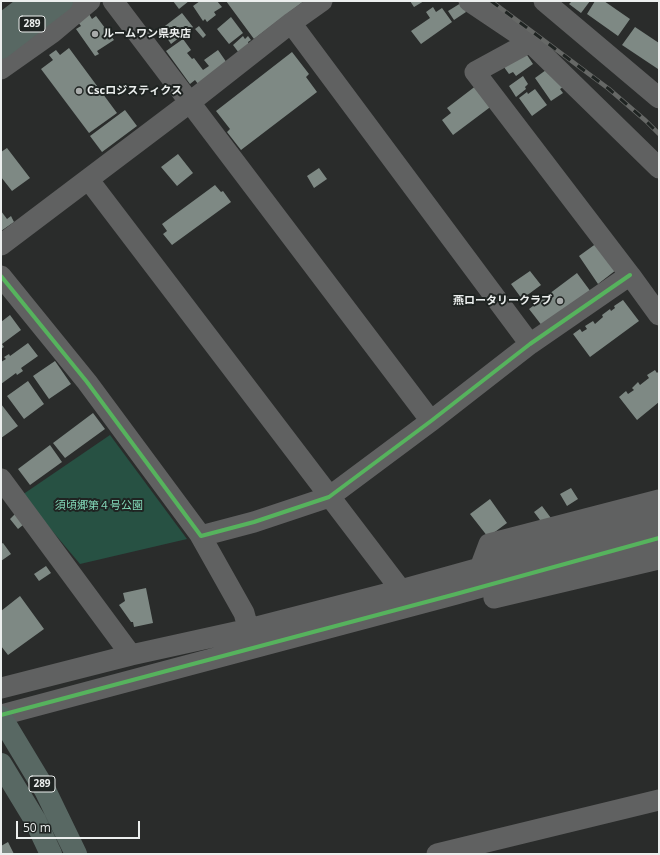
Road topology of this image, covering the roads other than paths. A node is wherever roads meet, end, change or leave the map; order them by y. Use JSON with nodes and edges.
{"nodes":[{"id":1,"x":32,"y":1,"type":"edge"},
{"id":2,"x":62,"y":1,"type":"edge"},
{"id":3,"x":90,"y":1,"type":"edge"},
{"id":4,"x":113,"y":1,"type":"edge"},
{"id":5,"x":322,"y":1,"type":"edge"},
{"id":6,"x":469,"y":1,"type":"edge"},
{"id":7,"x":544,"y":1,"type":"edge"},
{"id":8,"x":291,"y":23,"type":"junction"},
{"id":9,"x":1,"y":25,"type":"edge"},
{"id":10,"x":530,"y":42,"type":"junction"},
{"id":11,"x":1,"y":48,"type":"edge"},
{"id":12,"x":1,"y":69,"type":"edge"},
{"id":13,"x":659,"y":98,"type":"edge"},
{"id":14,"x":189,"y":103,"type":"junction"},
{"id":15,"x":659,"y":168,"type":"edge"},
{"id":16,"x":88,"y":179,"type":"junction"},
{"id":17,"x":1,"y":245,"type":"edge"},
{"id":18,"x":630,"y":275,"type":"junction"},
{"id":19,"x":1,"y":276,"type":"edge"},
{"id":20,"x":659,"y":315,"type":"edge"},
{"id":21,"x":530,"y":344,"type":"junction"},
{"id":22,"x":431,"y":421,"type":"junction"},
{"id":23,"x":1,"y":479,"type":"edge"},
{"id":24,"x":329,"y":497,"type":"junction"},
{"id":25,"x":659,"y":500,"type":"edge"},
{"id":26,"x":659,"y":518,"type":"edge"},
{"id":27,"x":199,"y":533,"type":"junction"},
{"id":28,"x":659,"y":538,"type":"edge"},
{"id":29,"x":659,"y":559,"type":"edge"},
{"id":30,"x":480,"y":568,"type":"junction"},
{"id":31,"x":401,"y":590,"type":"junction"},
{"id":32,"x":456,"y":594,"type":"junction"},
{"id":33,"x":251,"y":639,"type":"junction"},
{"id":34,"x":131,"y":655,"type":"junction"},
{"id":35,"x":1,"y":688,"type":"edge"},
{"id":36,"x":1,"y":716,"type":"edge"},
{"id":37,"x":1,"y":764,"type":"edge"},
{"id":38,"x":659,"y":800,"type":"edge"},
{"id":39,"x":51,"y":854,"type":"edge"},
{"id":40,"x":76,"y":854,"type":"edge"},
{"id":41,"x":437,"y":854,"type":"edge"}],
"edges":[{"from":1,"to":9,"type":"highway","number":"289"},
{"from":2,"to":11,"type":"highway","number":"289"},
{"from":3,"to":12,"type":"street"},
{"from":4,"to":14,"type":"street"},
{"from":5,"to":8,"type":"street"},
{"from":6,"to":10,"type":"street"},
{"from":7,"to":13,"type":"street"},
{"from":8,"to":14,"type":"street"},
{"from":8,"to":21,"type":"street"},
{"from":10,"to":15,"type":"street"},
{"from":10,"to":18,"type":"street"},
{"from":14,"to":16,"type":"street"},
{"from":14,"to":22,"type":"street"},
{"from":16,"to":17,"type":"street"},
{"from":16,"to":24,"type":"street"},
{"from":18,"to":20,"type":"street"},
{"from":18,"to":21,"type":"street"},
{"from":19,"to":27,"type":"street"},
{"from":21,"to":22,"type":"street"},
{"from":22,"to":24,"type":"street"},
{"from":23,"to":34,"type":"street"},
{"from":24,"to":27,"type":"street"},
{"from":24,"to":31,"type":"street"},
{"from":25,"to":30,"type":"street"},
{"from":26,"to":30,"type":"street"},
{"from":27,"to":33,"type":"street"},
{"from":28,"to":32,"type":"street"},
{"from":29,"to":32,"type":"street"},
{"from":30,"to":31,"type":"street"},
{"from":31,"to":33,"type":"street"},
{"from":32,"to":33,"type":"street"},
{"from":33,"to":34,"type":"street"},
{"from":33,"to":36,"type":"street"},
{"from":34,"to":35,"type":"street"},
{"from":36,"to":40,"type":"highway","number":"289"},
{"from":37,"to":39,"type":"highway","number":"289"},
{"from":38,"to":41,"type":"street"}]}
